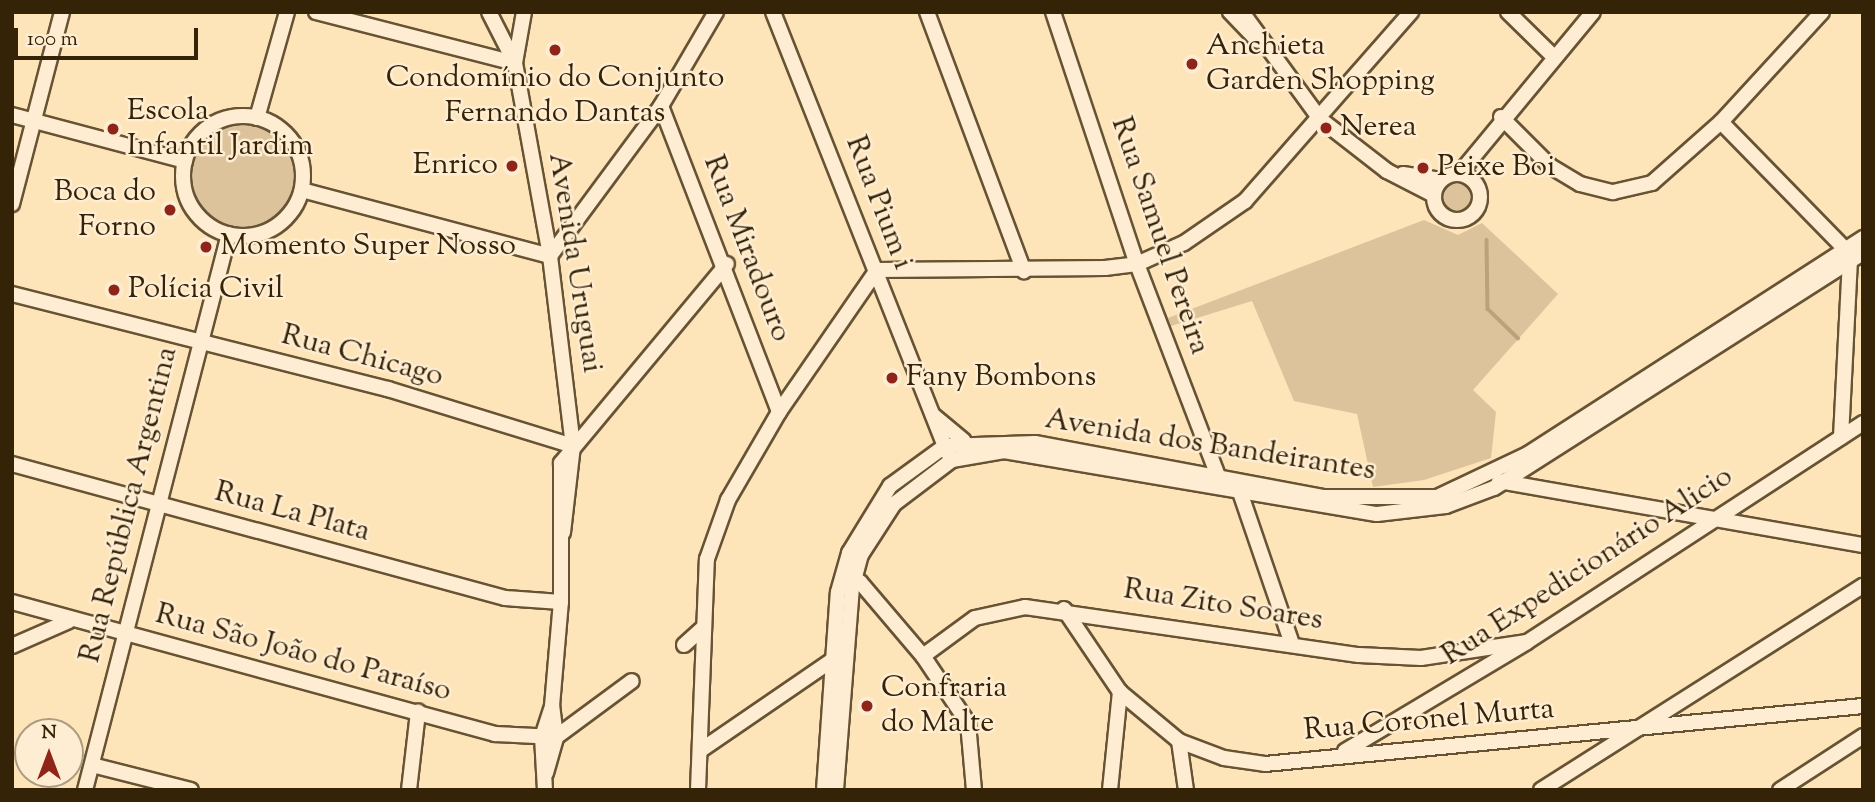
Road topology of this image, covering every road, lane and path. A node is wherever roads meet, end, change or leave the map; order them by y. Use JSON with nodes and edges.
{"nodes":[{"id":1,"x":62,"y":12,"type":"edge"},
{"id":2,"x":287,"y":12,"type":"edge"},
{"id":3,"x":316,"y":12,"type":"edge"},
{"id":4,"x":489,"y":12,"type":"edge"},
{"id":5,"x":524,"y":12,"type":"edge"},
{"id":6,"x":716,"y":12,"type":"edge"},
{"id":7,"x":774,"y":12,"type":"edge"},
{"id":8,"x":927,"y":12,"type":"edge"},
{"id":9,"x":1054,"y":12,"type":"edge"},
{"id":10,"x":1230,"y":12,"type":"edge"},
{"id":11,"x":1242,"y":12,"type":"edge"},
{"id":12,"x":1411,"y":12,"type":"edge"},
{"id":13,"x":1508,"y":12,"type":"edge"},
{"id":14,"x":1593,"y":12,"type":"edge"},
{"id":15,"x":1822,"y":12,"type":"edge"},
{"id":16,"x":1259,"y":42,"type":"junction"},
{"id":17,"x":1554,"y":57,"type":"junction"},
{"id":18,"x":515,"y":63,"type":"junction"},
{"id":19,"x":661,"y":106,"type":"junction"},
{"id":20,"x":12,"y":115,"type":"edge"},
{"id":21,"x":1501,"y":117,"type":"junction"},
{"id":22,"x":257,"y":118,"type":"junction"},
{"id":23,"x":1320,"y":119,"type":"junction"},
{"id":24,"x":34,"y":120,"type":"junction"},
{"id":25,"x":1721,"y":122,"type":"junction"},
{"id":26,"x":185,"y":161,"type":"junction"},
{"id":27,"x":1387,"y":171,"type":"junction"},
{"id":28,"x":1459,"y":173,"type":"junction"},
{"id":29,"x":1441,"y":180,"type":"junction"},
{"id":30,"x":302,"y":190,"type":"junction"},
{"id":31,"x":1434,"y":195,"type":"junction"},
{"id":32,"x":12,"y":204,"type":"edge"},
{"id":33,"x":229,"y":234,"type":"junction"},
{"id":34,"x":1863,"y":238,"type":"edge"},
{"id":35,"x":1852,"y":255,"type":"edge"},
{"id":36,"x":550,"y":256,"type":"junction"},
{"id":37,"x":727,"y":264,"type":"junction"},
{"id":38,"x":1137,"y":264,"type":"junction"},
{"id":39,"x":877,"y":270,"type":"junction"},
{"id":40,"x":1024,"y":271,"type":"junction"},
{"id":41,"x":12,"y":294,"type":"edge"},
{"id":42,"x":198,"y":341,"type":"junction"},
{"id":43,"x":779,"y":412,"type":"junction"},
{"id":44,"x":932,"y":414,"type":"junction"},
{"id":45,"x":1863,"y":423,"type":"edge"},
{"id":46,"x":1841,"y":437,"type":"junction"},
{"id":47,"x":964,"y":441,"type":"junction"},
{"id":48,"x":573,"y":446,"type":"junction"},
{"id":49,"x":945,"y":446,"type":"junction"},
{"id":50,"x":952,"y":460,"type":"junction"},
{"id":51,"x":12,"y":464,"type":"edge"},
{"id":52,"x":1218,"y":476,"type":"junction"},
{"id":53,"x":1486,"y":478,"type":"junction"},
{"id":54,"x":1504,"y":482,"type":"junction"},
{"id":55,"x":1240,"y":492,"type":"junction"},
{"id":56,"x":157,"y":504,"type":"junction"},
{"id":57,"x":1706,"y":520,"type":"junction"},
{"id":58,"x":1863,"y":545,"type":"edge"},
{"id":59,"x":848,"y":575,"type":"junction"},
{"id":60,"x":1863,"y":586,"type":"edge"},
{"id":61,"x":12,"y":602,"type":"edge"},
{"id":62,"x":561,"y":602,"type":"junction"},
{"id":63,"x":1064,"y":609,"type":"junction"},
{"id":64,"x":69,"y":621,"type":"junction"},
{"id":65,"x":703,"y":628,"type":"junction"},
{"id":66,"x":126,"y":633,"type":"junction"},
{"id":67,"x":1292,"y":641,"type":"junction"},
{"id":68,"x":1527,"y":642,"type":"junction"},
{"id":69,"x":684,"y":645,"type":"dead end"},
{"id":70,"x":12,"y":646,"type":"edge"},
{"id":71,"x":923,"y":656,"type":"junction"},
{"id":72,"x":834,"y":659,"type":"junction"},
{"id":73,"x":632,"y":681,"type":"dead end"},
{"id":74,"x":844,"y":687,"type":"junction"},
{"id":75,"x":1120,"y":692,"type":"junction"},
{"id":76,"x":1863,"y":706,"type":"edge"},
{"id":77,"x":418,"y":712,"type":"junction"},
{"id":78,"x":1636,"y":729,"type":"junction"},
{"id":79,"x":1863,"y":736,"type":"edge"},
{"id":80,"x":549,"y":737,"type":"junction"},
{"id":81,"x":1179,"y":741,"type":"junction"},
{"id":82,"x":701,"y":750,"type":"junction"},
{"id":83,"x":1341,"y":754,"type":"junction"},
{"id":84,"x":92,"y":765,"type":"junction"},
{"id":85,"x":85,"y":790,"type":"edge"},
{"id":86,"x":191,"y":790,"type":"edge"},
{"id":87,"x":409,"y":790,"type":"edge"},
{"id":88,"x":545,"y":790,"type":"edge"},
{"id":89,"x":698,"y":790,"type":"edge"},
{"id":90,"x":824,"y":790,"type":"edge"},
{"id":91,"x":836,"y":790,"type":"edge"},
{"id":92,"x":974,"y":790,"type":"edge"},
{"id":93,"x":1110,"y":790,"type":"edge"},
{"id":94,"x":1186,"y":790,"type":"edge"},
{"id":95,"x":1541,"y":790,"type":"edge"},
{"id":96,"x":1780,"y":790,"type":"edge"}],
"edges":[{"from":1,"to":24,"type":"street"},
{"from":2,"to":22,"type":"street"},
{"from":3,"to":18,"type":"street"},
{"from":4,"to":18,"type":"street","name":"Avenida Uruguai"},
{"from":5,"to":18,"type":"street"},
{"from":6,"to":19,"type":"street"},
{"from":7,"to":39,"type":"street","name":"Rua Pium i"},
{"from":8,"to":40,"type":"street"},
{"from":9,"to":38,"type":"street","name":"Rua Samuel Pereira"},
{"from":10,"to":16,"type":"street"},
{"from":11,"to":16,"type":"street"},
{"from":12,"to":23,"type":"street"},
{"from":13,"to":17,"type":"street"},
{"from":14,"to":17,"type":"street"},
{"from":15,"to":25,"type":"street"},
{"from":16,"to":23,"type":"street"},
{"from":17,"to":21,"type":"street"},
{"from":18,"to":36,"type":"street","name":"Avenida Uruguai"},
{"from":19,"to":36,"type":"street"},
{"from":19,"to":37,"type":"street","name":"Rua Miradouro"},
{"from":20,"to":24,"type":"street"},
{"from":21,"to":25,"type":"street"},
{"from":21,"to":28,"type":"street"},
{"from":22,"to":26,"type":"street"},
{"from":22,"to":30,"type":"street"},
{"from":23,"to":27,"type":"street"},
{"from":23,"to":38,"type":"street"},
{"from":24,"to":26,"type":"street"},
{"from":24,"to":32,"type":"street"},
{"from":25,"to":35,"type":"street"},
{"from":26,"to":33,"type":"street"},
{"from":27,"to":29,"type":"street"},
{"from":27,"to":31,"type":"street"},
{"from":28,"to":29,"type":"street"},
{"from":28,"to":31,"type":"street"},
{"from":29,"to":31,"type":"street"},
{"from":30,"to":33,"type":"street"},
{"from":30,"to":36,"type":"street"},
{"from":33,"to":42,"type":"street","name":"Rua República Argentina"},
{"from":34,"to":35,"type":"street","name":"Avenida dos Bandeirantes"},
{"from":35,"to":46,"type":"street"},
{"from":35,"to":53,"type":"street","name":"Avenida dos Bandeirantes"},
{"from":35,"to":54,"type":"street","name":"Avenida dos Bandeirantes"},
{"from":36,"to":48,"type":"street","name":"Avenida Uruguai"},
{"from":37,"to":43,"type":"street","name":"Rua Miradouro"},
{"from":37,"to":48,"type":"street"},
{"from":38,"to":40,"type":"street"},
{"from":38,"to":52,"type":"street","name":"Rua Samuel Pereira"},
{"from":39,"to":40,"type":"street"},
{"from":39,"to":43,"type":"street"},
{"from":39,"to":44,"type":"street","name":"Rua Pium i"},
{"from":41,"to":42,"type":"street","name":"Rua Chicago"},
{"from":42,"to":48,"type":"street","name":"Rua Chicago"},
{"from":42,"to":56,"type":"street","name":"Rua República Argentina"},
{"from":43,"to":65,"type":"street"},
{"from":44,"to":47,"type":"street"},
{"from":44,"to":49,"type":"street","name":"Rua Pium i"},
{"from":45,"to":46,"type":"street","name":"Rua Expedicionário Alicio"},
{"from":46,"to":57,"type":"street","name":"Rua Expedicionário Alicio"},
{"from":47,"to":49,"type":"street","name":"Avenida dos Bandeirantes"},
{"from":47,"to":52,"type":"street","name":"Avenida dos Bandeirantes"},
{"from":48,"to":62,"type":"street","name":"Avenida Uruguai"},
{"from":49,"to":50,"type":"street","name":"Rua Pium i"},
{"from":49,"to":59,"type":"street","name":"Avenida dos Bandeirantes"},
{"from":50,"to":55,"type":"street","name":"Avenida dos Bandeirantes"},
{"from":50,"to":59,"type":"street","name":"Avenida dos Bandeirantes"},
{"from":51,"to":56,"type":"street","name":"Rua La Plata"},
{"from":52,"to":53,"type":"street","name":"Avenida dos Bandeirantes"},
{"from":53,"to":54,"type":"street"},
{"from":54,"to":55,"type":"street","name":"Avenida dos Bandeirantes"},
{"from":54,"to":57,"type":"street"},
{"from":55,"to":67,"type":"street"},
{"from":56,"to":62,"type":"street","name":"Rua La Plata"},
{"from":56,"to":66,"type":"street","name":"Rua República Argentina"},
{"from":57,"to":58,"type":"street"},
{"from":57,"to":68,"type":"street","name":"Rua Expedicionário Alicio"},
{"from":59,"to":71,"type":"street"},
{"from":59,"to":72,"type":"street","name":"Avenida dos Bandeirantes"},
{"from":59,"to":74,"type":"street","name":"Avenida dos Bandeirantes"},
{"from":60,"to":78,"type":"street"},
{"from":61,"to":64,"type":"street","name":"Rua São João do Paraíso"},
{"from":62,"to":80,"type":"street","name":"Avenida Uruguai"},
{"from":63,"to":67,"type":"street","name":"Rua Zito Soares"},
{"from":63,"to":71,"type":"street","name":"Rua Zito Soares"},
{"from":63,"to":75,"type":"street","name":"Rua Coronel Murta"},
{"from":64,"to":66,"type":"street","name":"Rua São João do Paraíso"},
{"from":64,"to":70,"type":"street"},
{"from":65,"to":69,"type":"street"},
{"from":65,"to":82,"type":"street"},
{"from":66,"to":77,"type":"street","name":"Rua São João do Paraíso"},
{"from":66,"to":84,"type":"street","name":"Rua República Argentina"},
{"from":67,"to":68,"type":"street","name":"Rua Zito Soares"},
{"from":68,"to":83,"type":"street","name":"Rua Expedicionário Alicio"},
{"from":71,"to":92,"type":"street"},
{"from":72,"to":74,"type":"street"},
{"from":72,"to":82,"type":"street"},
{"from":72,"to":90,"type":"street","name":"Avenida dos Bandeirantes"},
{"from":73,"to":80,"type":"street"},
{"from":74,"to":91,"type":"street","name":"Avenida dos Bandeirantes"},
{"from":75,"to":81,"type":"street","name":"Rua Coronel Murta"},
{"from":75,"to":93,"type":"street"},
{"from":76,"to":78,"type":"street","name":"Rua Coronel Murta"},
{"from":77,"to":80,"type":"street","name":"Rua São João do Paraíso"},
{"from":77,"to":87,"type":"street"},
{"from":78,"to":83,"type":"street","name":"Rua Coronel Murta"},
{"from":78,"to":95,"type":"street"},
{"from":79,"to":96,"type":"street"},
{"from":80,"to":88,"type":"street","name":"Avenida Uruguai"},
{"from":81,"to":83,"type":"street","name":"Rua Coronel Murta"},
{"from":81,"to":94,"type":"street"},
{"from":82,"to":89,"type":"street"},
{"from":84,"to":85,"type":"street","name":"Rua República Argentina"},
{"from":84,"to":86,"type":"street"}]}
